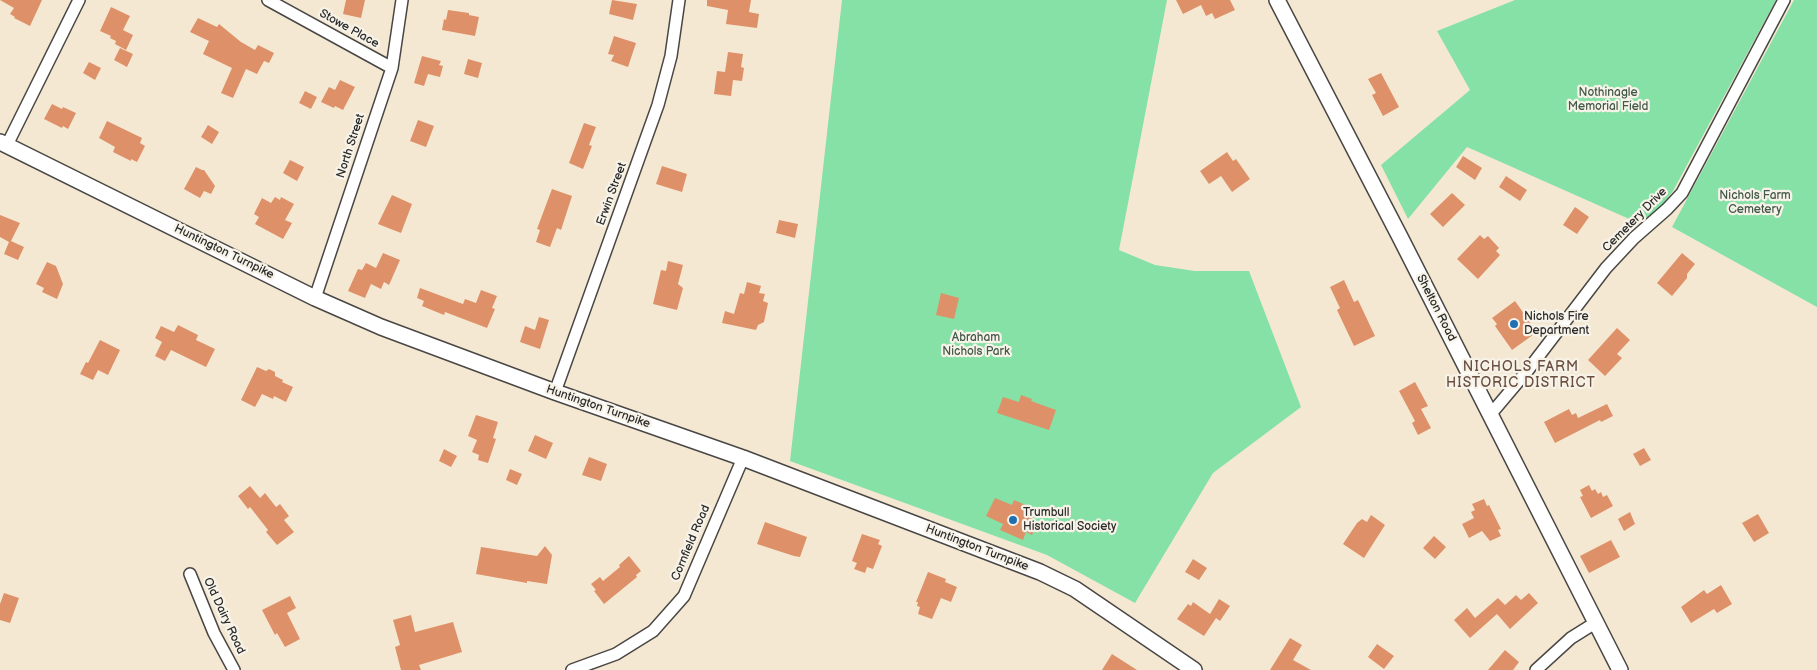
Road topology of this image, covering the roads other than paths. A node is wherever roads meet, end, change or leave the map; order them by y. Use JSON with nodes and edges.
{"nodes":[{"id":1,"x":79,"y":0,"type":"edge"},
{"id":2,"x":268,"y":0,"type":"edge"},
{"id":3,"x":402,"y":0,"type":"edge"},
{"id":4,"x":679,"y":0,"type":"edge"},
{"id":5,"x":1276,"y":0,"type":"edge"},
{"id":6,"x":1784,"y":0,"type":"edge"},
{"id":7,"x":392,"y":68,"type":"junction"},
{"id":8,"x":4,"y":144,"type":"edge"},
{"id":9,"x":315,"y":298,"type":"junction"},
{"id":10,"x":555,"y":392,"type":"junction"},
{"id":11,"x":1490,"y":415,"type":"junction"},
{"id":12,"x":743,"y":458,"type":"junction"},
{"id":13,"x":190,"y":574,"type":"dead end"},
{"id":14,"x":1595,"y":623,"type":"junction"},
{"id":15,"x":234,"y":670,"type":"edge"},
{"id":16,"x":572,"y":670,"type":"edge"},
{"id":17,"x":1194,"y":670,"type":"edge"},
{"id":18,"x":1536,"y":670,"type":"edge"},
{"id":19,"x":1620,"y":670,"type":"edge"}],
"edges":[{"from":1,"to":8,"type":"street"},
{"from":2,"to":7,"type":"street","name":"Stowe Place"},
{"from":3,"to":7,"type":"street","name":"North Street"},
{"from":4,"to":10,"type":"street","name":"Erwin Street"},
{"from":5,"to":11,"type":"main road","name":"Shelton Road"},
{"from":6,"to":11,"type":"street","name":"Cemetery Drive"},
{"from":7,"to":9,"type":"street","name":"North Street"},
{"from":8,"to":9,"type":"main road","name":"Huntington Turnpike"},
{"from":9,"to":10,"type":"main road","name":"Huntington Turnpike"},
{"from":10,"to":12,"type":"main road","name":"Huntington Turnpike"},
{"from":11,"to":14,"type":"main road","name":"Shelton Road"},
{"from":12,"to":16,"type":"street","name":"Cornfield Road"},
{"from":12,"to":17,"type":"main road","name":"Huntington Turnpike"},
{"from":13,"to":15,"type":"street","name":"Old Dairy Road"},
{"from":14,"to":18,"type":"street"},
{"from":14,"to":19,"type":"main road","name":"Shelton Road"}]}
